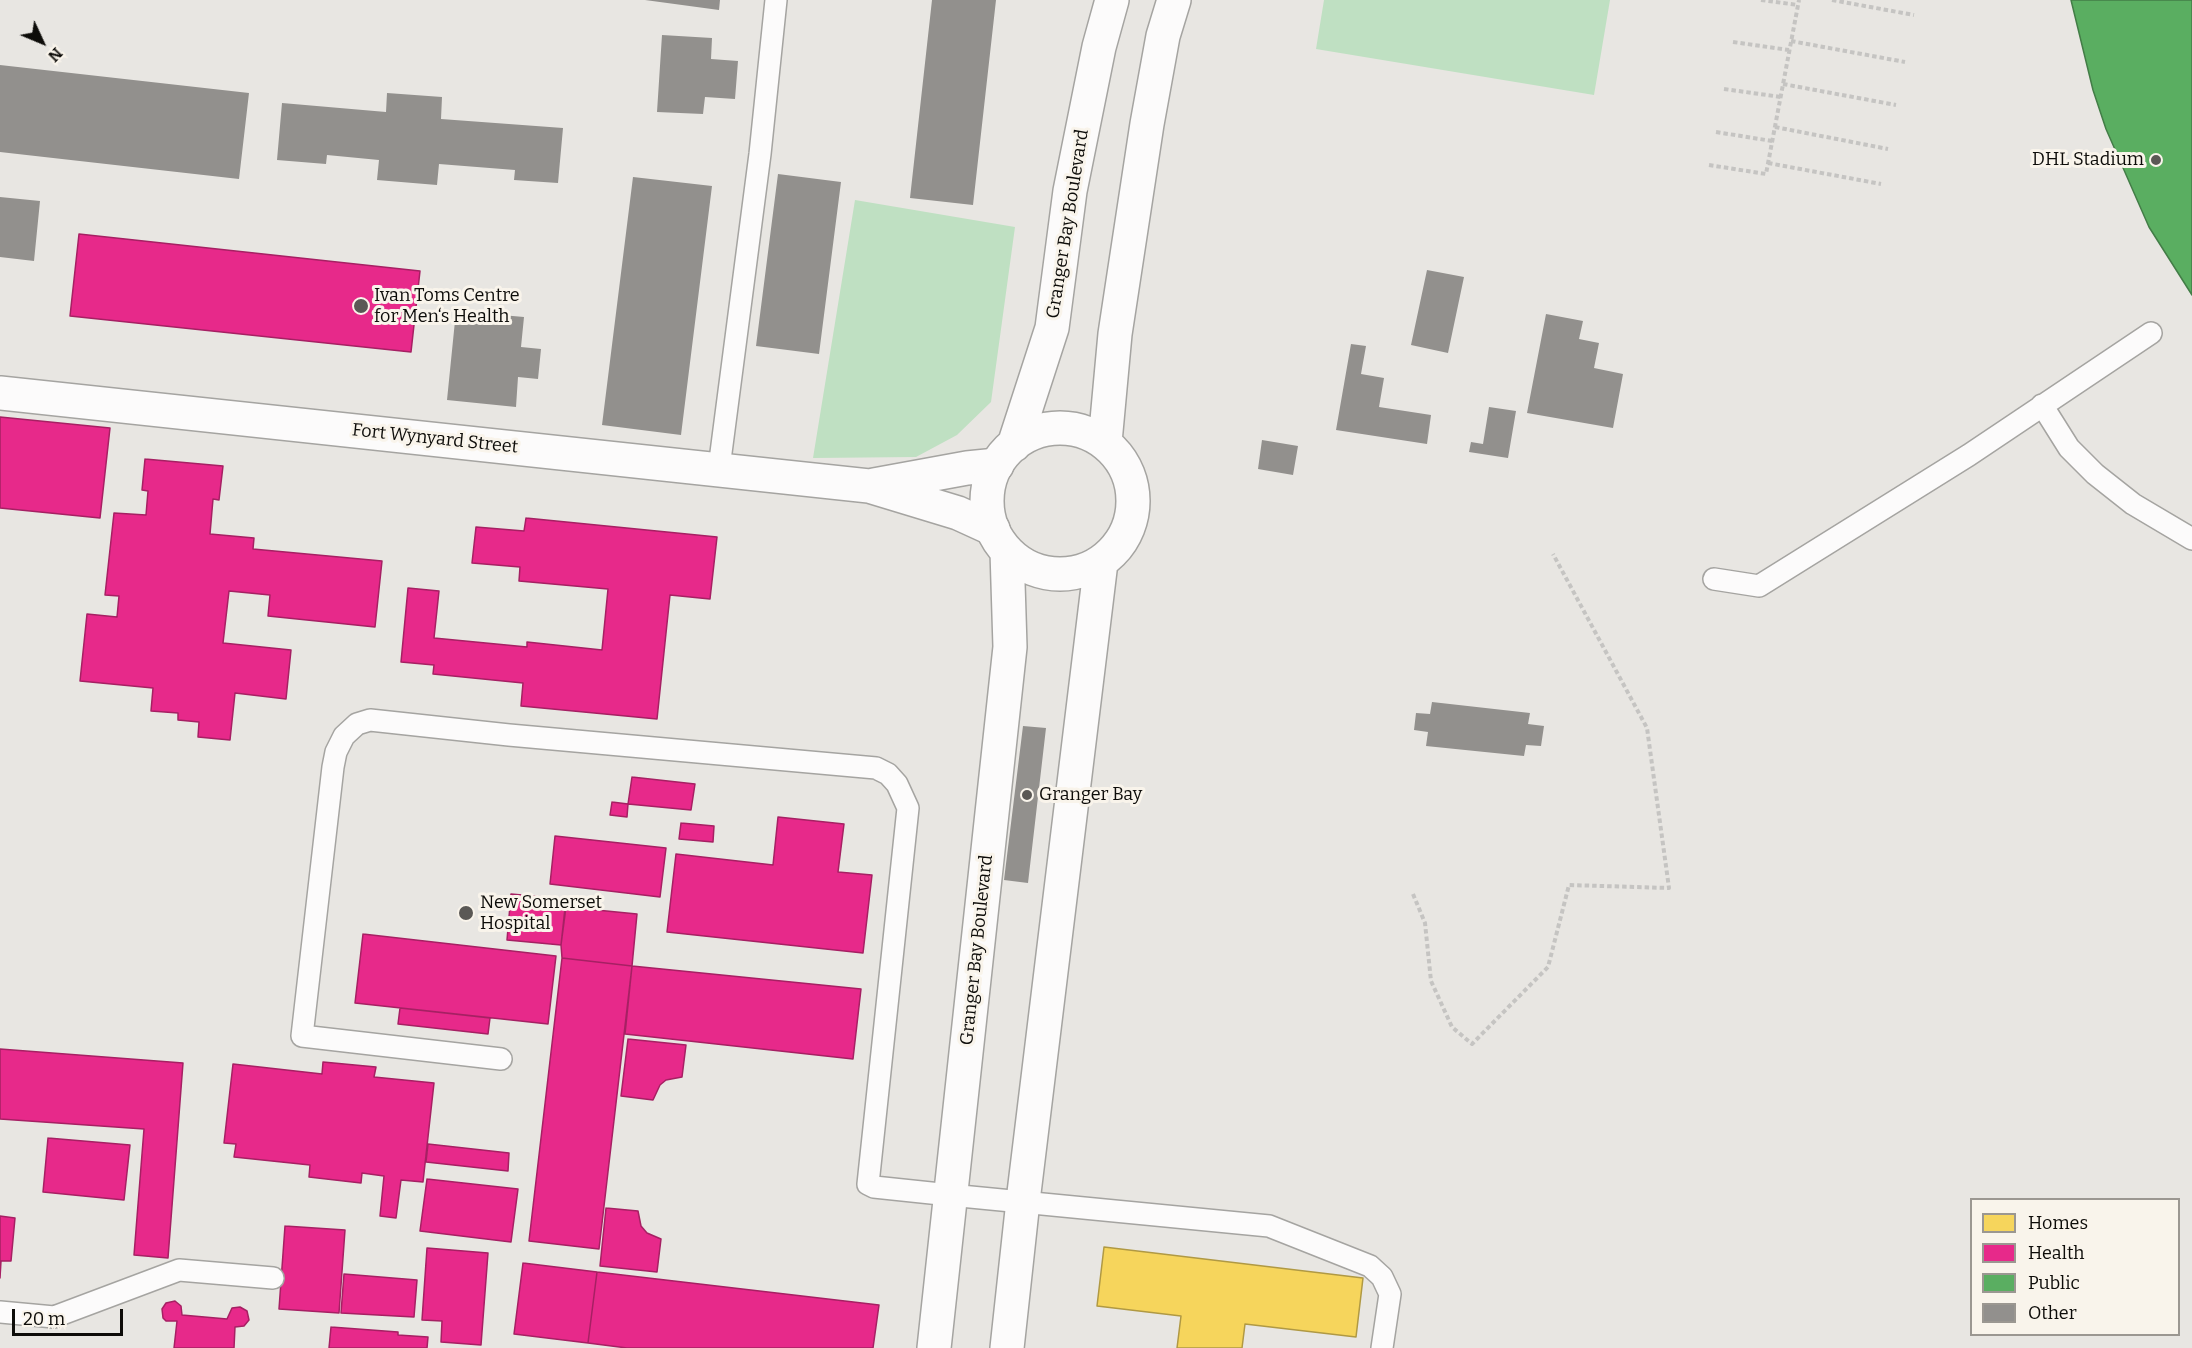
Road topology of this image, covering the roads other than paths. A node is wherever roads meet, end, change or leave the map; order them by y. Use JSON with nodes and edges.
{"nodes":[{"id":1,"x":776,"y":0,"type":"edge"},
{"id":2,"x":1112,"y":0,"type":"edge"},
{"id":3,"x":1174,"y":0,"type":"edge"},
{"id":4,"x":2151,"y":333,"type":"dead end"},
{"id":5,"x":0,"y":393,"type":"edge"},
{"id":6,"x":2043,"y":405,"type":"junction"},
{"id":7,"x":1105,"y":442,"type":"junction"},
{"id":8,"x":1006,"y":455,"type":"junction"},
{"id":9,"x":719,"y":468,"type":"junction"},
{"id":10,"x":869,"y":486,"type":"junction"},
{"id":11,"x":1000,"y":540,"type":"junction"},
{"id":12,"x":2192,"y":540,"type":"edge"},
{"id":13,"x":1101,"y":562,"type":"junction"},
{"id":14,"x":1714,"y":579,"type":"dead end"},
{"id":15,"x":501,"y":1059,"type":"dead end"},
{"id":16,"x":950,"y":1195,"type":"junction"},
{"id":17,"x":1023,"y":1200,"type":"junction"},
{"id":18,"x":273,"y":1278,"type":"dead end"},
{"id":19,"x":0,"y":1312,"type":"edge"},
{"id":20,"x":934,"y":1348,"type":"edge"},
{"id":21,"x":1007,"y":1348,"type":"edge"},
{"id":22,"x":1382,"y":1348,"type":"edge"}],
"edges":[{"from":1,"to":9,"type":"lane"},
{"from":2,"to":8,"type":"street","name":"Granger Bay Boulevard"},
{"from":3,"to":7,"type":"street"},
{"from":4,"to":6,"type":"lane"},
{"from":5,"to":9,"type":"street","name":"Fort Wynyard Street"},
{"from":6,"to":12,"type":"lane"},
{"from":6,"to":14,"type":"lane"},
{"from":7,"to":8,"type":"street"},
{"from":7,"to":13,"type":"street"},
{"from":8,"to":10,"type":"street","name":"Fort Wynyard Street"},
{"from":8,"to":11,"type":"street"},
{"from":9,"to":10,"type":"street","name":"Fort Wynyard Street"},
{"from":10,"to":11,"type":"street","name":"Fort Wynyard Street"},
{"from":11,"to":13,"type":"street"},
{"from":11,"to":16,"type":"street","name":"Granger Bay Boulevard"},
{"from":13,"to":17,"type":"street"},
{"from":15,"to":16,"type":"lane"},
{"from":16,"to":17,"type":"lane"},
{"from":16,"to":20,"type":"street","name":"Granger Bay Boulevard"},
{"from":17,"to":21,"type":"street"},
{"from":17,"to":22,"type":"lane"},
{"from":18,"to":19,"type":"lane"}]}
